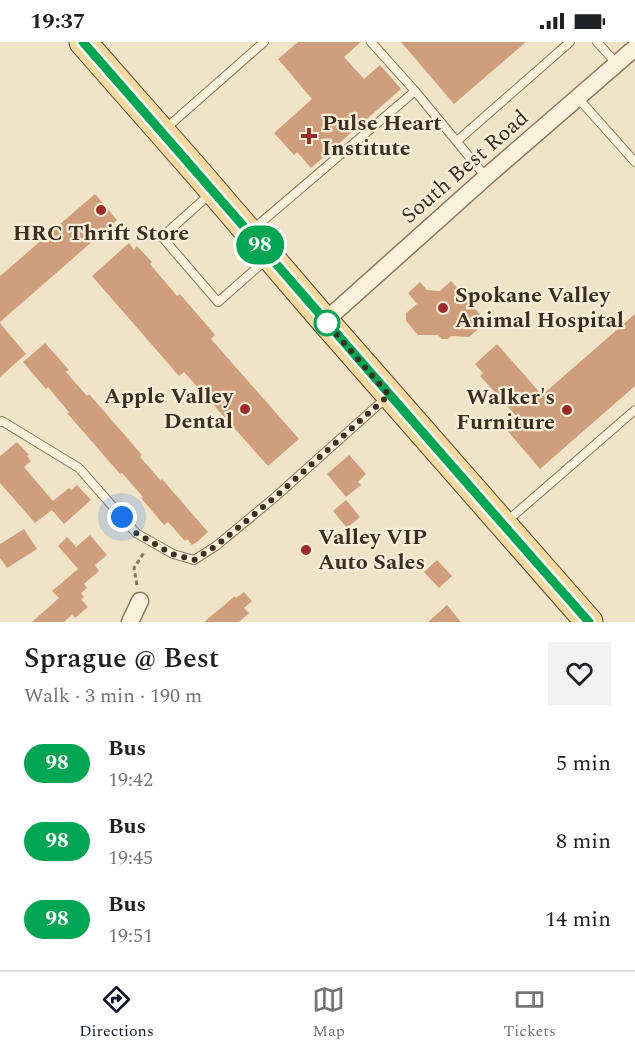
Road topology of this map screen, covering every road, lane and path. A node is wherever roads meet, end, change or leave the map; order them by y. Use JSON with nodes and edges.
{"nodes":[{"id":1,"x":83,"y":42,"type":"edge"},
{"id":2,"x":264,"y":42,"type":"edge"},
{"id":3,"x":371,"y":42,"type":"edge"},
{"id":4,"x":570,"y":42,"type":"edge"},
{"id":5,"x":597,"y":42,"type":"edge"},
{"id":6,"x":635,"y":48,"type":"edge"},
{"id":7,"x":617,"y":64,"type":"junction"},
{"id":8,"x":415,"y":91,"type":"junction"},
{"id":9,"x":578,"y":98,"type":"junction"},
{"id":10,"x":161,"y":132,"type":"junction"},
{"id":11,"x":457,"y":141,"type":"junction"},
{"id":12,"x":635,"y":162,"type":"edge"},
{"id":13,"x":486,"y":177,"type":"junction"},
{"id":14,"x":213,"y":191,"type":"junction"},
{"id":15,"x":249,"y":233,"type":"junction"},
{"id":16,"x":270,"y":257,"type":"junction"},
{"id":17,"x":325,"y":321,"type":"junction"},
{"id":18,"x":389,"y":395,"type":"junction"},
{"id":19,"x":635,"y":410,"type":"edge"},
{"id":20,"x":0,"y":422,"type":"edge"},
{"id":21,"x":503,"y":524,"type":"junction"},
{"id":22,"x":151,"y":542,"type":"junction"},
{"id":23,"x":140,"y":601,"type":"joint"},
{"id":24,"x":130,"y":622,"type":"edge"},
{"id":25,"x":589,"y":622,"type":"edge"}],
"edges":[{"from":1,"to":10,"type":"main road"},
{"from":2,"to":10,"type":"lane"},
{"from":3,"to":8,"type":"lane"},
{"from":4,"to":11,"type":"lane"},
{"from":5,"to":7,"type":"lane"},
{"from":6,"to":7,"type":"street","name":"South Best Road"},
{"from":7,"to":9,"type":"street","name":"South Best Road"},
{"from":8,"to":11,"type":"lane"},
{"from":8,"to":15,"type":"lane"},
{"from":9,"to":12,"type":"lane"},
{"from":9,"to":13,"type":"street","name":"South Best Road"},
{"from":10,"to":14,"type":"main road"},
{"from":11,"to":13,"type":"lane"},
{"from":13,"to":17,"type":"street","name":"South Best Road"},
{"from":14,"to":15,"type":"main road"},
{"from":14,"to":16,"type":"lane"},
{"from":15,"to":16,"type":"main road"},
{"from":16,"to":17,"type":"main road"},
{"from":17,"to":18,"type":"main road"},
{"from":18,"to":21,"type":"main road"},
{"from":18,"to":22,"type":"lane"},
{"from":19,"to":21,"type":"lane"},
{"from":20,"to":22,"type":"lane"},
{"from":21,"to":25,"type":"main road"},
{"from":22,"to":23,"type":"path"},
{"from":23,"to":24,"type":"street"}]}
